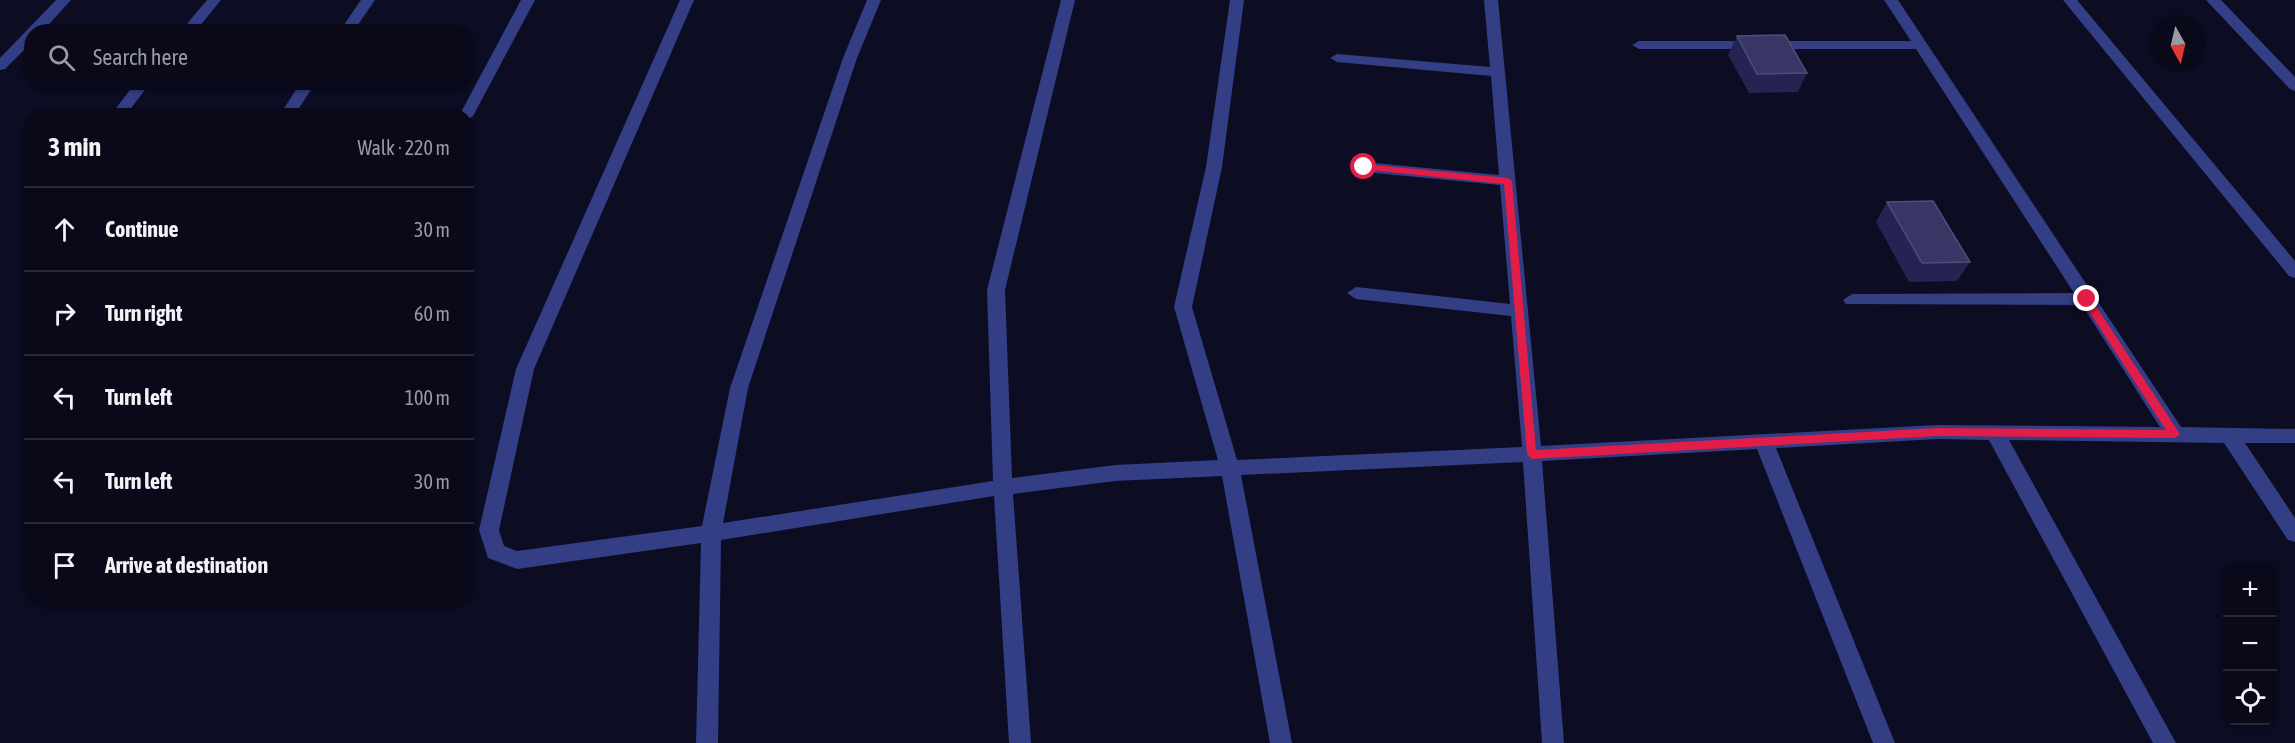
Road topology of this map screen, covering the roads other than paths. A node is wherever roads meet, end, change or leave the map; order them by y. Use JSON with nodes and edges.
{"nodes":[{"id":1,"x":64,"y":0,"type":"edge"},
{"id":2,"x":214,"y":0,"type":"edge"},
{"id":3,"x":368,"y":0,"type":"edge"},
{"id":4,"x":528,"y":0,"type":"edge"},
{"id":5,"x":687,"y":0,"type":"edge"},
{"id":6,"x":874,"y":0,"type":"edge"},
{"id":7,"x":1068,"y":0,"type":"edge"},
{"id":8,"x":1237,"y":0,"type":"edge"},
{"id":9,"x":1491,"y":0,"type":"edge"},
{"id":10,"x":1891,"y":0,"type":"edge"},
{"id":11,"x":2070,"y":0,"type":"edge"},
{"id":12,"x":2213,"y":0,"type":"edge"},
{"id":13,"x":41,"y":24,"type":"edge"},
{"id":14,"x":194,"y":24,"type":"edge"},
{"id":15,"x":352,"y":24,"type":"edge"},
{"id":16,"x":24,"y":42,"type":"edge"},
{"id":17,"x":1639,"y":45,"type":"dead end"},
{"id":18,"x":1920,"y":45,"type":"junction"},
{"id":19,"x":1337,"y":58,"type":"dead end"},
{"id":20,"x":0,"y":66,"type":"edge"},
{"id":21,"x":1498,"y":72,"type":"junction"},
{"id":22,"x":2295,"y":86,"type":"edge"},
{"id":23,"x":138,"y":90,"type":"edge"},
{"id":24,"x":304,"y":90,"type":"edge"},
{"id":25,"x":123,"y":108,"type":"edge"},
{"id":26,"x":291,"y":108,"type":"edge"},
{"id":27,"x":470,"y":108,"type":"edge"},
{"id":28,"x":1364,"y":167,"type":"dead end"},
{"id":29,"x":1508,"y":181,"type":"junction"},
{"id":30,"x":2295,"y":272,"type":"edge"},
{"id":31,"x":1356,"y":293,"type":"dead end"},
{"id":32,"x":2087,"y":299,"type":"junction"},
{"id":33,"x":1852,"y":300,"type":"dead end"},
{"id":34,"x":1519,"y":311,"type":"junction"},
{"id":35,"x":1995,"y":433,"type":"junction"},
{"id":36,"x":2175,"y":434,"type":"junction"},
{"id":37,"x":2230,"y":436,"type":"junction"},
{"id":38,"x":2295,"y":436,"type":"edge"},
{"id":39,"x":1764,"y":442,"type":"junction"},
{"id":40,"x":1532,"y":454,"type":"junction"},
{"id":41,"x":1230,"y":468,"type":"junction"},
{"id":42,"x":1003,"y":487,"type":"junction"},
{"id":43,"x":711,"y":533,"type":"junction"},
{"id":44,"x":2295,"y":534,"type":"edge"},
{"id":45,"x":707,"y":743,"type":"edge"},
{"id":46,"x":1020,"y":743,"type":"edge"},
{"id":47,"x":1281,"y":743,"type":"edge"},
{"id":48,"x":1553,"y":743,"type":"edge"},
{"id":49,"x":1884,"y":743,"type":"edge"},
{"id":50,"x":2165,"y":743,"type":"edge"}],
"edges":[{"from":1,"to":13,"type":"street"},
{"from":2,"to":14,"type":"street"},
{"from":3,"to":15,"type":"street"},
{"from":4,"to":27,"type":"street"},
{"from":5,"to":43,"type":"street"},
{"from":6,"to":43,"type":"street"},
{"from":7,"to":42,"type":"street"},
{"from":8,"to":41,"type":"street"},
{"from":9,"to":21,"type":"street"},
{"from":10,"to":18,"type":"street"},
{"from":11,"to":30,"type":"street"},
{"from":12,"to":22,"type":"street"},
{"from":16,"to":20,"type":"street"},
{"from":17,"to":18,"type":"street"},
{"from":18,"to":32,"type":"street"},
{"from":19,"to":21,"type":"street"},
{"from":21,"to":29,"type":"street"},
{"from":23,"to":25,"type":"street"},
{"from":24,"to":26,"type":"street"},
{"from":28,"to":29,"type":"street"},
{"from":29,"to":34,"type":"street"},
{"from":31,"to":34,"type":"street"},
{"from":32,"to":33,"type":"street"},
{"from":32,"to":36,"type":"street"},
{"from":34,"to":40,"type":"street"},
{"from":35,"to":36,"type":"street"},
{"from":35,"to":39,"type":"street"},
{"from":35,"to":50,"type":"street"},
{"from":36,"to":37,"type":"street"},
{"from":37,"to":38,"type":"street"},
{"from":37,"to":44,"type":"street"},
{"from":39,"to":40,"type":"street"},
{"from":39,"to":49,"type":"street"},
{"from":40,"to":41,"type":"street"},
{"from":40,"to":48,"type":"street"},
{"from":41,"to":42,"type":"street"},
{"from":41,"to":47,"type":"street"},
{"from":42,"to":43,"type":"street"},
{"from":42,"to":46,"type":"street"},
{"from":43,"to":45,"type":"street"}]}
